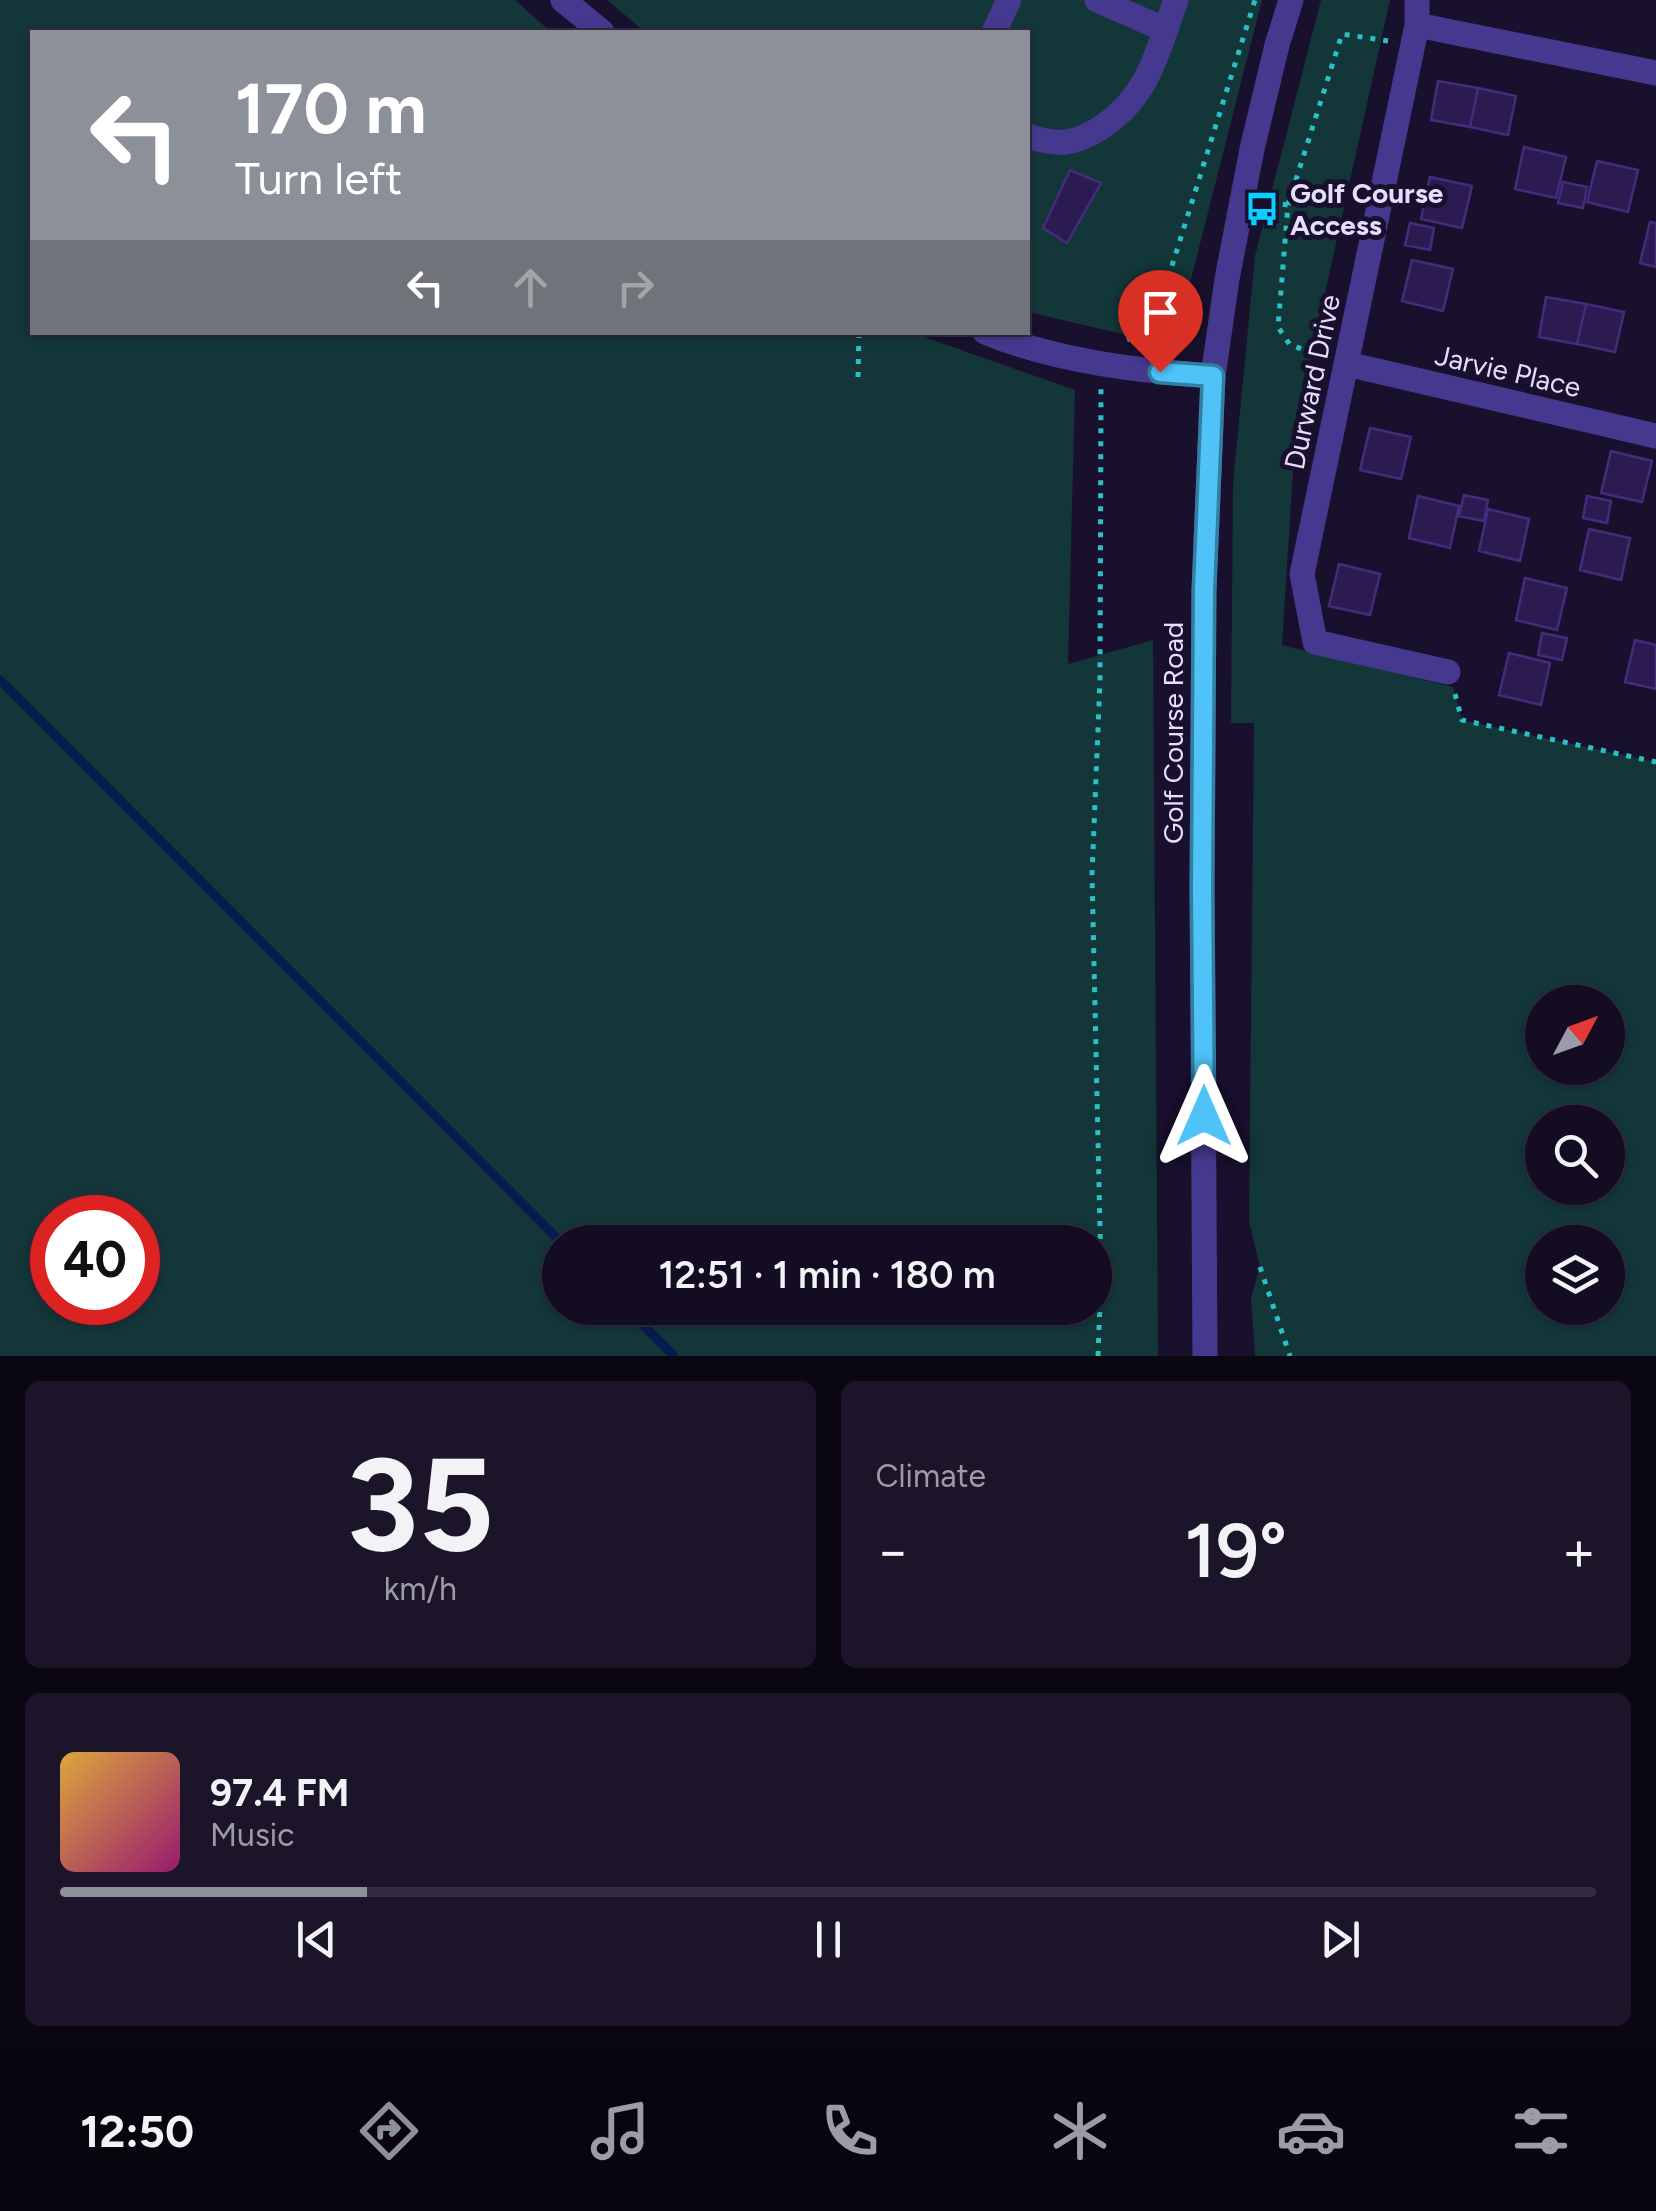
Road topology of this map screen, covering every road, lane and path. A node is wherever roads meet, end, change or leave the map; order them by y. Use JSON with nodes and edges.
{"nodes":[{"id":1,"x":563,"y":0,"type":"edge"},
{"id":2,"x":1009,"y":0,"type":"edge"},
{"id":3,"x":1097,"y":0,"type":"edge"},
{"id":4,"x":1176,"y":0,"type":"edge"},
{"id":5,"x":1254,"y":0,"type":"edge"},
{"id":6,"x":1291,"y":0,"type":"edge"},
{"id":7,"x":1416,"y":23,"type":"edge"},
{"id":8,"x":600,"y":30,"type":"edge"},
{"id":9,"x":995,"y":30,"type":"edge"},
{"id":10,"x":1166,"y":30,"type":"junction"},
{"id":11,"x":1656,"y":73,"type":"edge"},
{"id":12,"x":1030,"y":137,"type":"edge"},
{"id":13,"x":1242,"y":196,"type":"junction"},
{"id":14,"x":1288,"y":205,"type":"junction"},
{"id":15,"x":858,"y":335,"type":"edge"},
{"id":16,"x":991,"y":335,"type":"edge"},
{"id":17,"x":1104,"y":364,"type":"junction"},
{"id":18,"x":1347,"y":364,"type":"junction"},
{"id":19,"x":1213,"y":376,"type":"junction"},
{"id":20,"x":858,"y":377,"type":"dead end"},
{"id":21,"x":1656,"y":436,"type":"edge"},
{"id":22,"x":1448,"y":672,"type":"joint"},
{"id":23,"x":1656,"y":762,"type":"edge"},
{"id":24,"x":1260,"y":1267,"type":"dead end"},
{"id":25,"x":1098,"y":1356,"type":"edge"},
{"id":26,"x":1205,"y":1356,"type":"edge"},
{"id":27,"x":1290,"y":1356,"type":"edge"}],
"edges":[{"from":1,"to":8,"type":"street"},
{"from":2,"to":9,"type":"street"},
{"from":3,"to":10,"type":"street"},
{"from":4,"to":10,"type":"street"},
{"from":5,"to":17,"type":"path"},
{"from":6,"to":13,"type":"street","name":"Golf Course Road"},
{"from":7,"to":11,"type":"street"},
{"from":7,"to":14,"type":"path"},
{"from":7,"to":18,"type":"street","name":"Durward Drive"},
{"from":10,"to":12,"type":"street"},
{"from":13,"to":14,"type":"path"},
{"from":13,"to":19,"type":"street","name":"Golf Course Road"},
{"from":14,"to":18,"type":"path"},
{"from":15,"to":20,"type":"path"},
{"from":16,"to":17,"type":"street"},
{"from":17,"to":19,"type":"street"},
{"from":17,"to":25,"type":"path"},
{"from":18,"to":21,"type":"street","name":"Jarvie Place"},
{"from":18,"to":22,"type":"street","name":"Durward Drive"},
{"from":19,"to":26,"type":"street","name":"Golf Course Road"},
{"from":22,"to":23,"type":"path"},
{"from":24,"to":27,"type":"path"}]}
